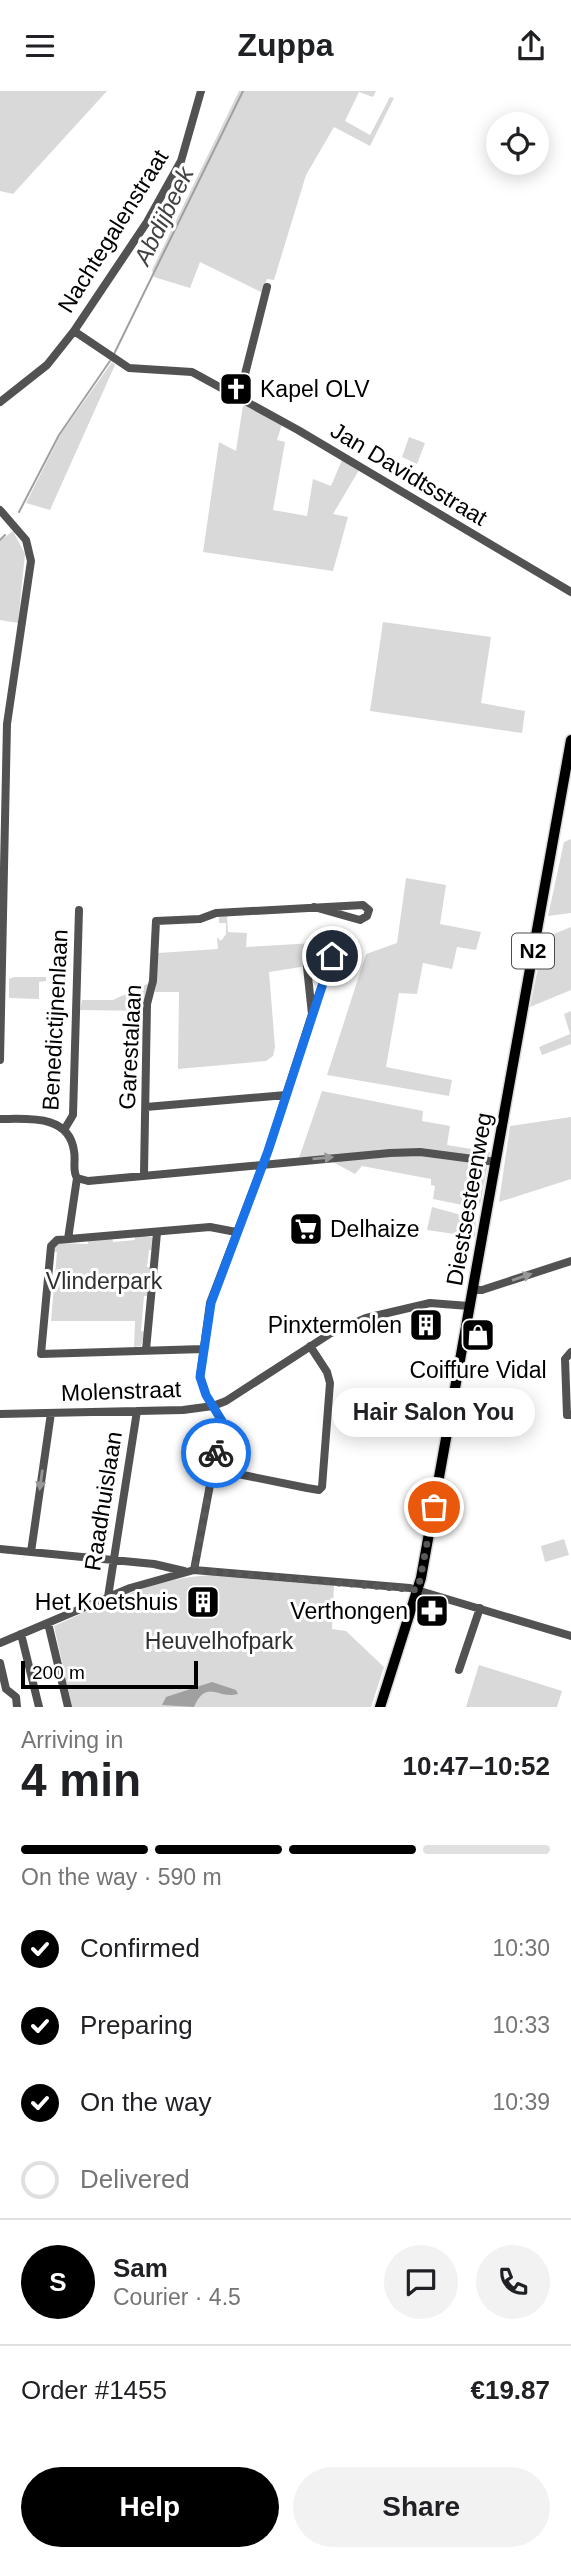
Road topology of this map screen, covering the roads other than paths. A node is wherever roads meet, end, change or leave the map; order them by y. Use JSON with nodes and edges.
{"nodes":[{"id":1,"x":201,"y":91,"type":"edge"},
{"id":2,"x":267,"y":287,"type":"dead end"},
{"id":3,"x":74,"y":331,"type":"junction"},
{"id":4,"x":239,"y":398,"type":"junction"},
{"id":5,"x":0,"y":402,"type":"edge"},
{"id":6,"x":0,"y":510,"type":"edge"},
{"id":7,"x":571,"y":592,"type":"edge"},
{"id":8,"x":571,"y":740,"type":"edge"},
{"id":9,"x":351,"y":906,"type":"junction"},
{"id":10,"x":314,"y":907,"type":"junction"},
{"id":11,"x":79,"y":910,"type":"dead end"},
{"id":12,"x":349,"y":917,"type":"junction"},
{"id":13,"x":332,"y":956,"type":"dead end"},
{"id":14,"x":326,"y":974,"type":"junction"},
{"id":15,"x":313,"y":1014,"type":"junction"},
{"id":16,"x":296,"y":1027,"type":"dead end"},
{"id":17,"x":309,"y":1028,"type":"junction"},
{"id":18,"x":156,"y":1039,"type":"dead end"},
{"id":19,"x":146,"y":1040,"type":"junction"},
{"id":20,"x":0,"y":1060,"type":"edge"},
{"id":21,"x":286,"y":1095,"type":"junction"},
{"id":22,"x":146,"y":1107,"type":"junction"},
{"id":23,"x":0,"y":1119,"type":"edge"},
{"id":24,"x":64,"y":1130,"type":"junction"},
{"id":25,"x":496,"y":1162,"type":"junction"},
{"id":26,"x":264,"y":1164,"type":"junction"},
{"id":27,"x":144,"y":1174,"type":"junction"},
{"id":28,"x":77,"y":1178,"type":"junction"},
{"id":29,"x":236,"y":1232,"type":"junction"},
{"id":30,"x":157,"y":1233,"type":"junction"},
{"id":31,"x":68,"y":1239,"type":"junction"},
{"id":32,"x":571,"y":1261,"type":"edge"},
{"id":33,"x":473,"y":1290,"type":"junction"},
{"id":34,"x":469,"y":1306,"type":"junction"},
{"id":35,"x":310,"y":1346,"type":"junction"},
{"id":36,"x":203,"y":1349,"type":"junction"},
{"id":37,"x":146,"y":1350,"type":"junction"},
{"id":38,"x":571,"y":1352,"type":"edge"},
{"id":39,"x":213,"y":1406,"type":"junction"},
{"id":40,"x":137,"y":1411,"type":"junction"},
{"id":41,"x":51,"y":1413,"type":"junction"},
{"id":42,"x":0,"y":1414,"type":"edge"},
{"id":43,"x":568,"y":1418,"type":"edge"},
{"id":44,"x":213,"y":1469,"type":"junction"},
{"id":45,"x":0,"y":1549,"type":"edge"},
{"id":46,"x":32,"y":1552,"type":"junction"},
{"id":47,"x":113,"y":1560,"type":"junction"},
{"id":48,"x":154,"y":1564,"type":"junction"},
{"id":49,"x":190,"y":1571,"type":"junction"},
{"id":50,"x":155,"y":1579,"type":"junction"},
{"id":51,"x":418,"y":1590,"type":"junction"},
{"id":52,"x":108,"y":1597,"type":"junction"},
{"id":53,"x":480,"y":1608,"type":"junction"},
{"id":54,"x":48,"y":1623,"type":"junction"},
{"id":55,"x":21,"y":1634,"type":"junction"},
{"id":56,"x":571,"y":1636,"type":"edge"},
{"id":57,"x":0,"y":1643,"type":"edge"},
{"id":58,"x":0,"y":1663,"type":"edge"},
{"id":59,"x":459,"y":1670,"type":"dead end"},
{"id":60,"x":380,"y":1705,"type":"edge"},
{"id":61,"x":64,"y":1706,"type":"edge"},
{"id":62,"x":17,"y":1707,"type":"edge"},
{"id":63,"x":39,"y":1707,"type":"edge"}],
"edges":[{"from":1,"to":3,"type":"street","name":"Nachtegalenstraat"},
{"from":2,"to":4,"type":"street"},
{"from":3,"to":4,"type":"street","name":"Jan Davidtsstraat"},
{"from":3,"to":5,"type":"street","name":"Nachtegalenstraat"},
{"from":4,"to":7,"type":"street","name":"Jan Davidtsstraat"},
{"from":6,"to":20,"type":"street"},
{"from":8,"to":25,"type":"main road","name":"Diestsesteenweg","number":"N2"},
{"from":9,"to":10,"type":"street"},
{"from":9,"to":12,"type":"street"},
{"from":9,"to":12,"type":"street"},
{"from":10,"to":12,"type":"street"},
{"from":10,"to":19,"type":"street","name":"Garestalaan"},
{"from":11,"to":24,"type":"street","name":"Benedictijnenlaan"},
{"from":13,"to":14,"type":"street"},
{"from":14,"to":15,"type":"street"},
{"from":14,"to":15,"type":"street"},
{"from":15,"to":17,"type":"street"},
{"from":16,"to":17,"type":"street"},
{"from":17,"to":21,"type":"street"},
{"from":18,"to":19,"type":"street"},
{"from":19,"to":22,"type":"street","name":"Garestalaan"},
{"from":21,"to":22,"type":"street"},
{"from":21,"to":26,"type":"street"},
{"from":22,"to":27,"type":"street","name":"Garestalaan"},
{"from":23,"to":24,"type":"street"},
{"from":24,"to":28,"type":"street"},
{"from":26,"to":25,"type":"street","one_way":true},
{"from":25,"to":33,"type":"main road","name":"Diestsesteenweg","number":"N2"},
{"from":26,"to":27,"type":"street"},
{"from":26,"to":29,"type":"street"},
{"from":27,"to":28,"type":"street"},
{"from":28,"to":31,"type":"street"},
{"from":29,"to":30,"type":"street"},
{"from":29,"to":36,"type":"street"},
{"from":30,"to":31,"type":"street"},
{"from":30,"to":37,"type":"street"},
{"from":31,"to":37,"type":"street"},
{"from":33,"to":32,"type":"street","one_way":true},
{"from":33,"to":34,"type":"main road","name":"Diestsesteenweg","number":"N2"},
{"from":34,"to":35,"type":"street","name":"Molenstraat"},
{"from":34,"to":51,"type":"main road","name":"Diestsesteenweg","number":"N2"},
{"from":35,"to":39,"type":"street","name":"Molenstraat"},
{"from":35,"to":44,"type":"street"},
{"from":36,"to":37,"type":"street"},
{"from":36,"to":39,"type":"street"},
{"from":38,"to":43,"type":"street"},
{"from":39,"to":40,"type":"street","name":"Molenstraat"},
{"from":39,"to":44,"type":"street"},
{"from":40,"to":41,"type":"street","name":"Molenstraat"},
{"from":40,"to":47,"type":"street","name":"Raadhuislaan"},
{"from":41,"to":42,"type":"street","name":"Molenstraat"},
{"from":41,"to":46,"type":"street","one_way":true},
{"from":44,"to":49,"type":"street"},
{"from":45,"to":46,"type":"street"},
{"from":46,"to":47,"type":"street"},
{"from":47,"to":48,"type":"street"},
{"from":47,"to":52,"type":"street","name":"Raadhuislaan"},
{"from":48,"to":49,"type":"street"},
{"from":48,"to":50,"type":"street"},
{"from":49,"to":50,"type":"street"},
{"from":49,"to":51,"type":"street"},
{"from":50,"to":52,"type":"street"},
{"from":51,"to":53,"type":"street"},
{"from":51,"to":60,"type":"main road","name":"Diestsesteenweg","number":"N2"},
{"from":52,"to":54,"type":"street"},
{"from":53,"to":56,"type":"street"},
{"from":53,"to":59,"type":"street"},
{"from":54,"to":55,"type":"street"},
{"from":54,"to":61,"type":"street"},
{"from":55,"to":57,"type":"street"},
{"from":55,"to":63,"type":"street"},
{"from":58,"to":62,"type":"street"}]}
